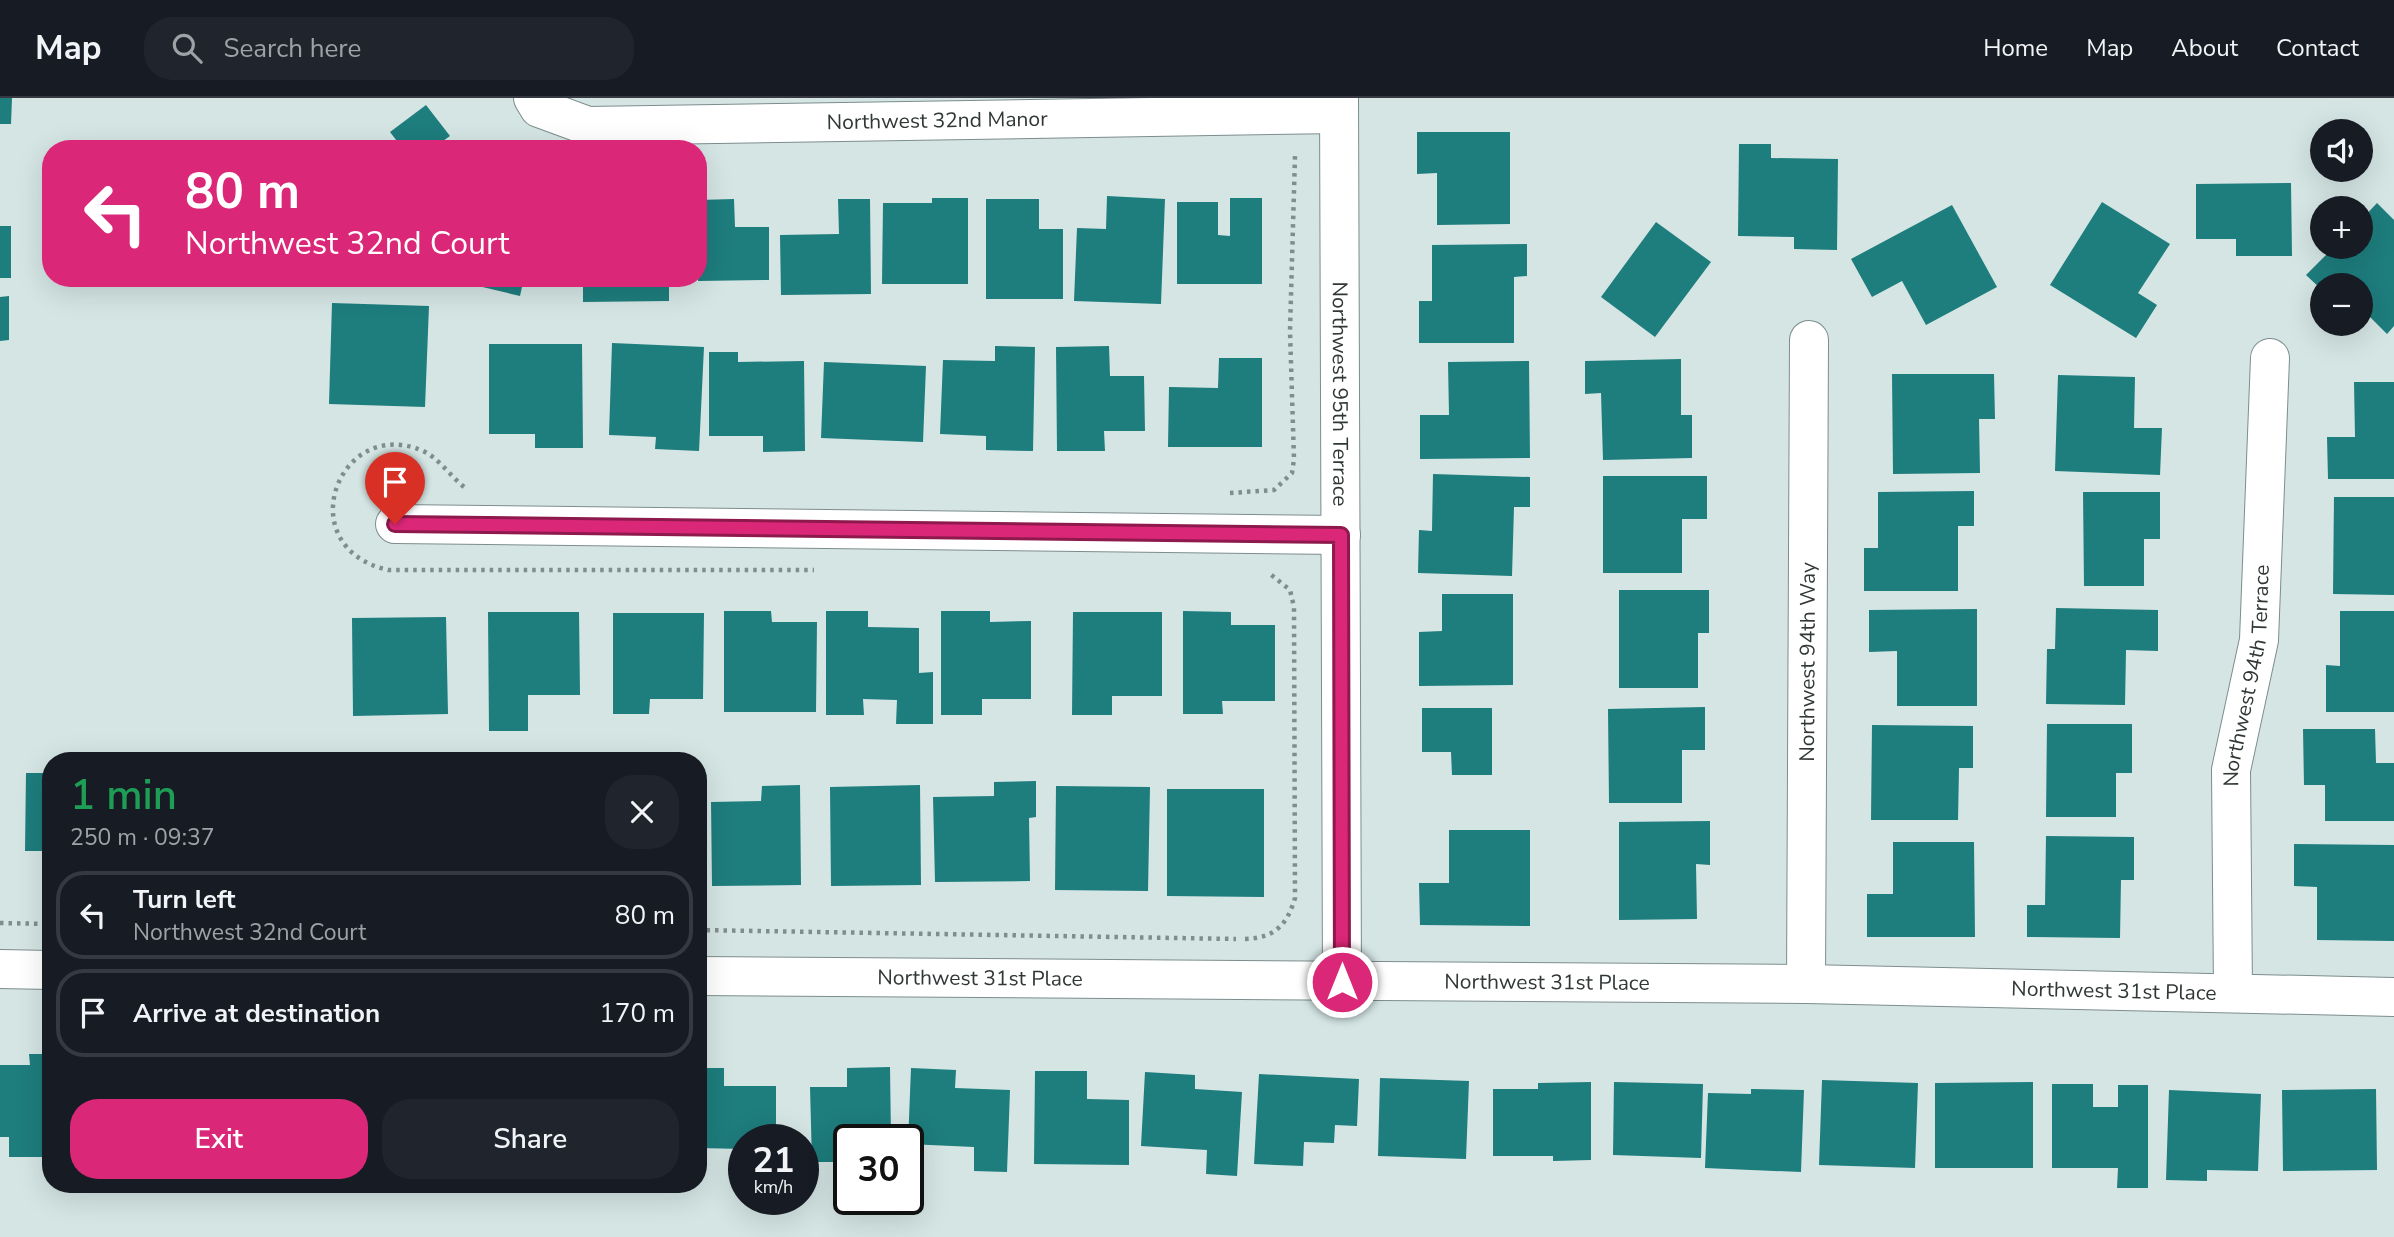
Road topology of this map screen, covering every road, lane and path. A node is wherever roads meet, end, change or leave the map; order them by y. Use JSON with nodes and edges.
{"nodes":[{"id":1,"x":536,"y":103,"type":"edge"},
{"id":2,"x":1339,"y":106,"type":"edge"},
{"id":3,"x":915,"y":109,"type":"edge"},
{"id":4,"x":1295,"y":156,"type":"dead end"},
{"id":5,"x":1809,"y":341,"type":"dead end"},
{"id":6,"x":2270,"y":358,"type":"dead end"},
{"id":7,"x":474,"y":492,"type":"dead end"},
{"id":8,"x":1222,"y":493,"type":"dead end"},
{"id":9,"x":395,"y":524,"type":"dead end"},
{"id":10,"x":1341,"y":535,"type":"junction"},
{"id":11,"x":822,"y":570,"type":"dead end"},
{"id":12,"x":1264,"y":570,"type":"dead end"},
{"id":13,"x":0,"y":923,"type":"edge"},
{"id":14,"x":42,"y":924,"type":"edge"},
{"id":15,"x":707,"y":930,"type":"edge"},
{"id":16,"x":0,"y":969,"type":"edge"},
{"id":17,"x":42,"y":970,"type":"edge"},
{"id":18,"x":707,"y":976,"type":"edge"},
{"id":19,"x":1342,"y":982,"type":"junction"},
{"id":20,"x":1806,"y":984,"type":"junction"},
{"id":21,"x":2233,"y":992,"type":"junction"},
{"id":22,"x":2394,"y":997,"type":"edge"}],
"edges":[{"from":1,"to":3,"type":"street","name":"Northwest 32nd Manor"},
{"from":2,"to":3,"type":"street","name":"Northwest 32nd Manor"},
{"from":2,"to":10,"type":"street","name":"Northwest 95th Terrace"},
{"from":4,"to":8,"type":"path"},
{"from":5,"to":20,"type":"street","name":"Northwest 94th Way"},
{"from":6,"to":21,"type":"street","name":"Northwest 94th Terrace"},
{"from":7,"to":11,"type":"path"},
{"from":9,"to":10,"type":"street"},
{"from":10,"to":19,"type":"street","name":"Northwest 95th Terrace"},
{"from":12,"to":15,"type":"path"},
{"from":13,"to":14,"type":"path"},
{"from":16,"to":17,"type":"street"},
{"from":18,"to":19,"type":"street","name":"Northwest 31st Place"},
{"from":19,"to":20,"type":"street","name":"Northwest 31st Place"},
{"from":20,"to":21,"type":"street","name":"Northwest 31st Place"},
{"from":21,"to":22,"type":"street","name":"Northwest 31st Place"}]}
